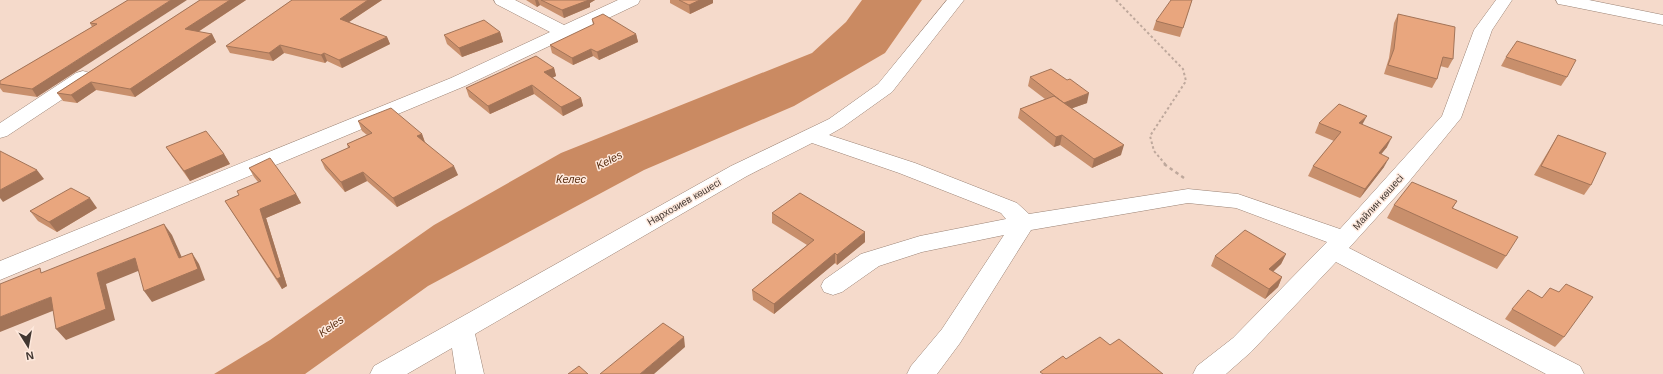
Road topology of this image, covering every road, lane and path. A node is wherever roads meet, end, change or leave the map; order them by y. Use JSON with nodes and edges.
{"nodes":[{"id":1,"x":502,"y":0,"type":"edge"},
{"id":2,"x":632,"y":0,"type":"edge"},
{"id":3,"x":956,"y":0,"type":"edge"},
{"id":4,"x":1116,"y":0,"type":"edge"},
{"id":5,"x":1504,"y":0,"type":"edge"},
{"id":6,"x":1564,"y":0,"type":"edge"},
{"id":7,"x":1663,"y":20,"type":"edge"},
{"id":8,"x":564,"y":32,"type":"junction"},
{"id":9,"x":97,"y":68,"type":"edge"},
{"id":10,"x":0,"y":132,"type":"edge"},
{"id":11,"x":812,"y":136,"type":"junction"},
{"id":12,"x":1213,"y":197,"type":"junction"},
{"id":13,"x":1024,"y":223,"type":"junction"},
{"id":14,"x":1338,"y":245,"type":"junction"},
{"id":15,"x":0,"y":271,"type":"edge"},
{"id":16,"x":833,"y":286,"type":"dead end"},
{"id":17,"x":461,"y":329,"type":"junction"},
{"id":18,"x":384,"y":374,"type":"edge"},
{"id":19,"x":470,"y":374,"type":"edge"},
{"id":20,"x":921,"y":374,"type":"edge"},
{"id":21,"x":1207,"y":374,"type":"edge"},
{"id":22,"x":1570,"y":374,"type":"edge"}],
"edges":[{"from":1,"to":8,"type":"street"},
{"from":2,"to":8,"type":"street"},
{"from":3,"to":11,"type":"street","name":"Нархозиев көшесі"},
{"from":4,"to":12,"type":"path"},
{"from":5,"to":14,"type":"street","name":"Майлин көшесі"},
{"from":6,"to":7,"type":"street"},
{"from":8,"to":15,"type":"street"},
{"from":9,"to":10,"type":"street"},
{"from":11,"to":13,"type":"street"},
{"from":11,"to":17,"type":"street","name":"Нархозиев көшесі"},
{"from":12,"to":13,"type":"street"},
{"from":12,"to":14,"type":"street"},
{"from":13,"to":16,"type":"street"},
{"from":13,"to":20,"type":"street"},
{"from":14,"to":21,"type":"street","name":"Майлин көшесі"},
{"from":14,"to":22,"type":"street"},
{"from":17,"to":18,"type":"street","name":"Нархозиев көшесі"},
{"from":17,"to":19,"type":"street"}]}
